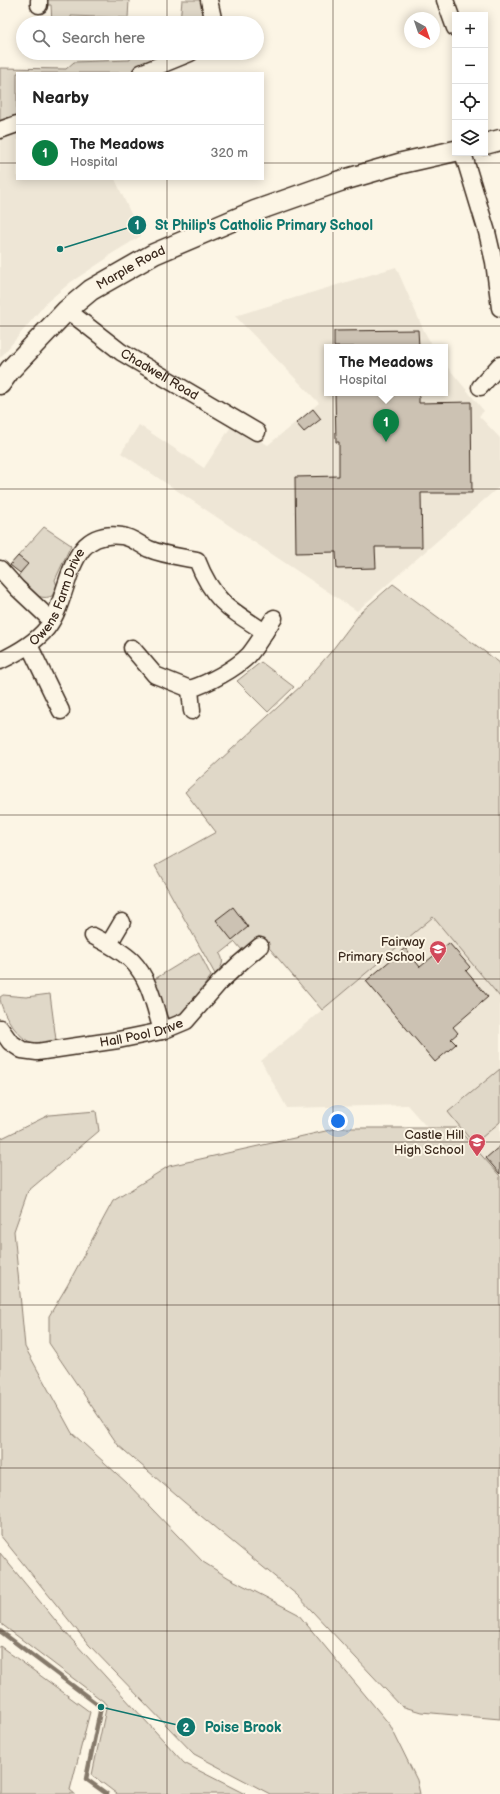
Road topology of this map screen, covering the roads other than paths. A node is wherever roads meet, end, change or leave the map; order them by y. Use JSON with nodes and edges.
{"nodes":[{"id":1,"x":209,"y":0,"type":"edge"},
{"id":2,"x":445,"y":0,"type":"edge"},
{"id":3,"x":212,"y":16,"type":"edge"},
{"id":4,"x":452,"y":20,"type":"edge"},
{"id":5,"x":173,"y":60,"type":"edge"},
{"id":6,"x":143,"y":72,"type":"edge"},
{"id":7,"x":16,"y":124,"type":"edge"},
{"id":8,"x":0,"y":130,"type":"edge"},
{"id":9,"x":452,"y":152,"type":"edge"},
{"id":10,"x":464,"y":156,"type":"edge"},
{"id":11,"x":500,"y":308,"type":"edge"},
{"id":12,"x":67,"y":310,"type":"junction"},
{"id":13,"x":500,"y":365,"type":"edge"},
{"id":14,"x":0,"y":384,"type":"edge"},
{"id":15,"x":480,"y":386,"type":"dead end"},
{"id":16,"x":257,"y":432,"type":"dead end"},
{"id":17,"x":0,"y":569,"type":"edge"},
{"id":18,"x":274,"y":618,"type":"dead end"},
{"id":19,"x":52,"y":620,"type":"junction"},
{"id":20,"x":265,"y":632,"type":"junction"},
{"id":21,"x":29,"y":645,"type":"junction"},
{"id":22,"x":132,"y":648,"type":"dead end"},
{"id":23,"x":0,"y":660,"type":"edge"},
{"id":24,"x":190,"y":689,"type":"junction"},
{"id":25,"x":61,"y":711,"type":"dead end"},
{"id":26,"x":192,"y":711,"type":"dead end"},
{"id":27,"x":122,"y":922,"type":"dead end"},
{"id":28,"x":92,"y":936,"type":"dead end"},
{"id":29,"x":109,"y":944,"type":"junction"},
{"id":30,"x":260,"y":946,"type":"dead end"},
{"id":31,"x":0,"y":1028,"type":"edge"},
{"id":32,"x":162,"y":1031,"type":"junction"}],
"edges":[{"from":1,"to":3,"type":"street"},
{"from":2,"to":4,"type":"street"},
{"from":5,"to":6,"type":"street"},
{"from":7,"to":8,"type":"street"},
{"from":9,"to":12,"type":"main road","name":"Marple Road"},
{"from":10,"to":11,"type":"street"},
{"from":12,"to":14,"type":"main road","name":"Marple Road"},
{"from":12,"to":16,"type":"street","name":"Chadwell Road"},
{"from":13,"to":15,"type":"street"},
{"from":17,"to":19,"type":"street"},
{"from":18,"to":20,"type":"street"},
{"from":19,"to":20,"type":"street","name":"Owens Farm Drive"},
{"from":19,"to":21,"type":"street","name":"Owens Farm Drive"},
{"from":20,"to":24,"type":"street"},
{"from":21,"to":23,"type":"street","name":"Owens Farm Drive"},
{"from":21,"to":25,"type":"street"},
{"from":22,"to":24,"type":"street"},
{"from":24,"to":26,"type":"street"},
{"from":27,"to":29,"type":"street"},
{"from":28,"to":29,"type":"street"},
{"from":29,"to":32,"type":"street"},
{"from":30,"to":32,"type":"street","name":"Hall Pool Drive"},
{"from":31,"to":32,"type":"street","name":"Hall Pool Drive"}]}
